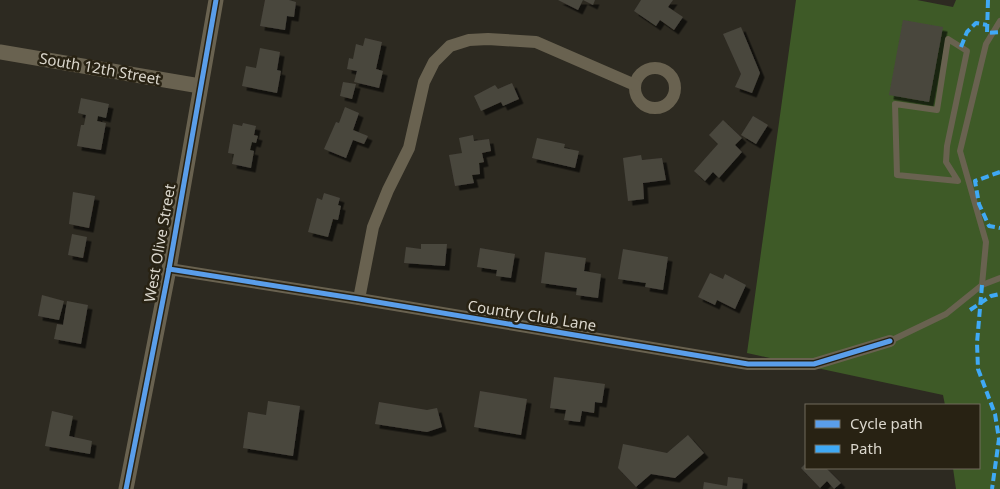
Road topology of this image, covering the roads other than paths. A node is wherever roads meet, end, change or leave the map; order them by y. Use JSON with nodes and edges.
{"nodes":[{"id":1,"x":216,"y":0,"type":"edge"},
{"id":2,"x":1000,"y":21,"type":"edge"},
{"id":3,"x":0,"y":52,"type":"edge"},
{"id":4,"x":635,"y":84,"type":"dead end"},
{"id":5,"x":200,"y":86,"type":"junction"},
{"id":6,"x":958,"y":181,"type":"joint"},
{"id":7,"x":169,"y":269,"type":"junction"},
{"id":8,"x":1000,"y":278,"type":"edge"},
{"id":9,"x":982,"y":285,"type":"junction"},
{"id":10,"x":359,"y":298,"type":"junction"},
{"id":11,"x":890,"y":341,"type":"joint"},
{"id":12,"x":126,"y":489,"type":"edge"}],
"edges":[{"from":1,"to":5,"type":"street","name":"West Olive Street"},
{"from":2,"to":9,"type":"lane"},
{"from":3,"to":5,"type":"street","name":"South 12th Street"},
{"from":4,"to":10,"type":"street"},
{"from":5,"to":7,"type":"street","name":"West Olive Street"},
{"from":6,"to":6,"type":"lane"},
{"from":7,"to":10,"type":"street","name":"Country Club Lane"},
{"from":7,"to":12,"type":"street","name":"West Olive Street"},
{"from":8,"to":9,"type":"lane"},
{"from":9,"to":11,"type":"lane"},
{"from":10,"to":11,"type":"street","name":"Country Club Lane"}]}
